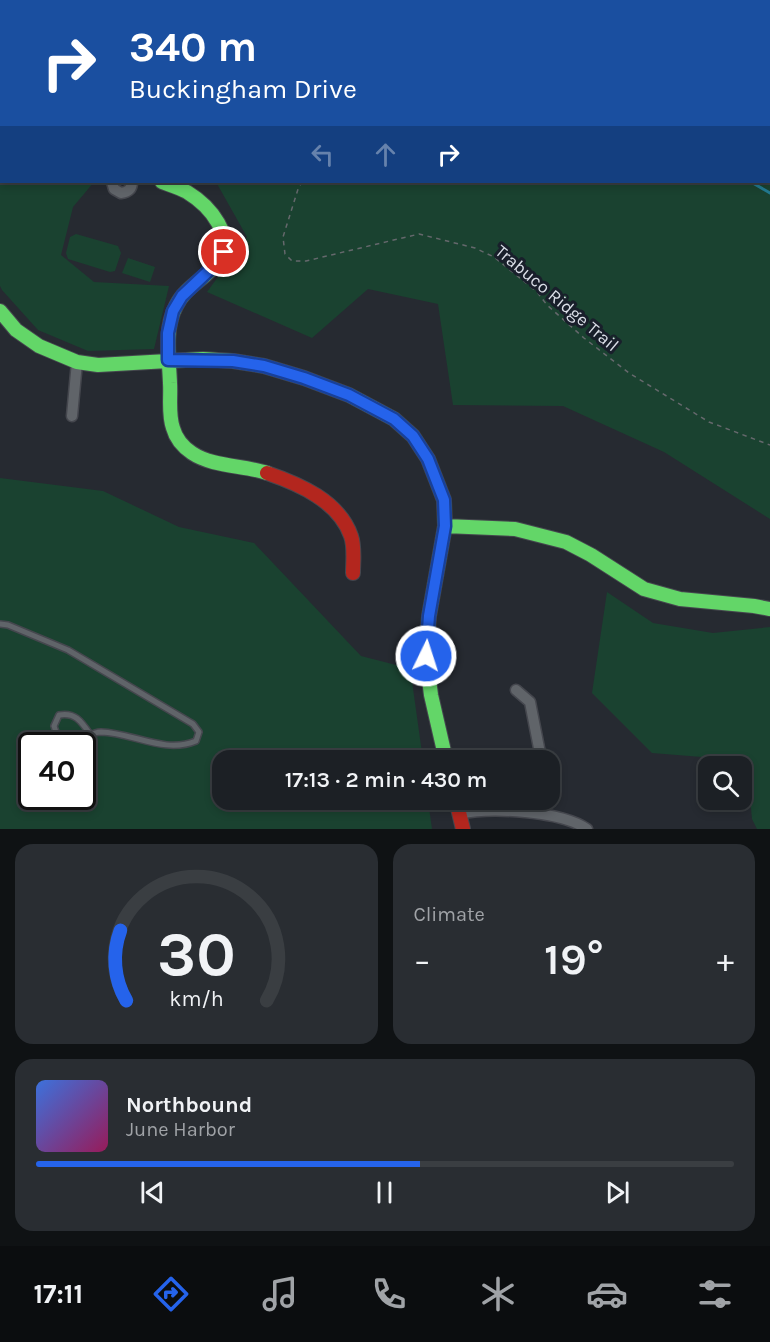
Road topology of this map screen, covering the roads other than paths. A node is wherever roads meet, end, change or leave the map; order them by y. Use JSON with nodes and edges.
{"nodes":[{"id":1,"x":112,"y":183,"type":"edge"},
{"id":2,"x":132,"y":183,"type":"edge"},
{"id":3,"x":165,"y":183,"type":"edge"},
{"id":4,"x":0,"y":311,"type":"edge"},
{"id":5,"x":168,"y":360,"type":"junction"},
{"id":6,"x":77,"y":362,"type":"junction"},
{"id":7,"x":72,"y":416,"type":"dead end"},
{"id":8,"x":445,"y":526,"type":"junction"},
{"id":9,"x":353,"y":573,"type":"dead end"},
{"id":10,"x":770,"y":609,"type":"edge"},
{"id":11,"x":0,"y":624,"type":"edge"},
{"id":12,"x":516,"y":690,"type":"dead end"},
{"id":13,"x":96,"y":732,"type":"edge"},
{"id":14,"x":90,"y":734,"type":"joint"},
{"id":15,"x":444,"y":750,"type":"edge"},
{"id":16,"x":539,"y":750,"type":"edge"},
{"id":17,"x":459,"y":810,"type":"edge"},
{"id":18,"x":536,"y":810,"type":"edge"},
{"id":19,"x":536,"y":813,"type":"junction"},
{"id":20,"x":460,"y":814,"type":"junction"},
{"id":21,"x":463,"y":829,"type":"edge"},
{"id":22,"x":587,"y":829,"type":"edge"}],
"edges":[{"from":1,"to":2,"type":"street"},
{"from":3,"to":5,"type":"street"},
{"from":4,"to":6,"type":"street"},
{"from":5,"to":6,"type":"street"},
{"from":5,"to":8,"type":"street"},
{"from":5,"to":9,"type":"street"},
{"from":6,"to":7,"type":"street"},
{"from":8,"to":10,"type":"street"},
{"from":8,"to":15,"type":"street"},
{"from":11,"to":13,"type":"lane"},
{"from":12,"to":16,"type":"street"},
{"from":14,"to":14,"type":"lane"},
{"from":17,"to":20,"type":"street"},
{"from":18,"to":19,"type":"street"},
{"from":19,"to":20,"type":"street"},
{"from":19,"to":22,"type":"street"},
{"from":20,"to":21,"type":"street"}]}
